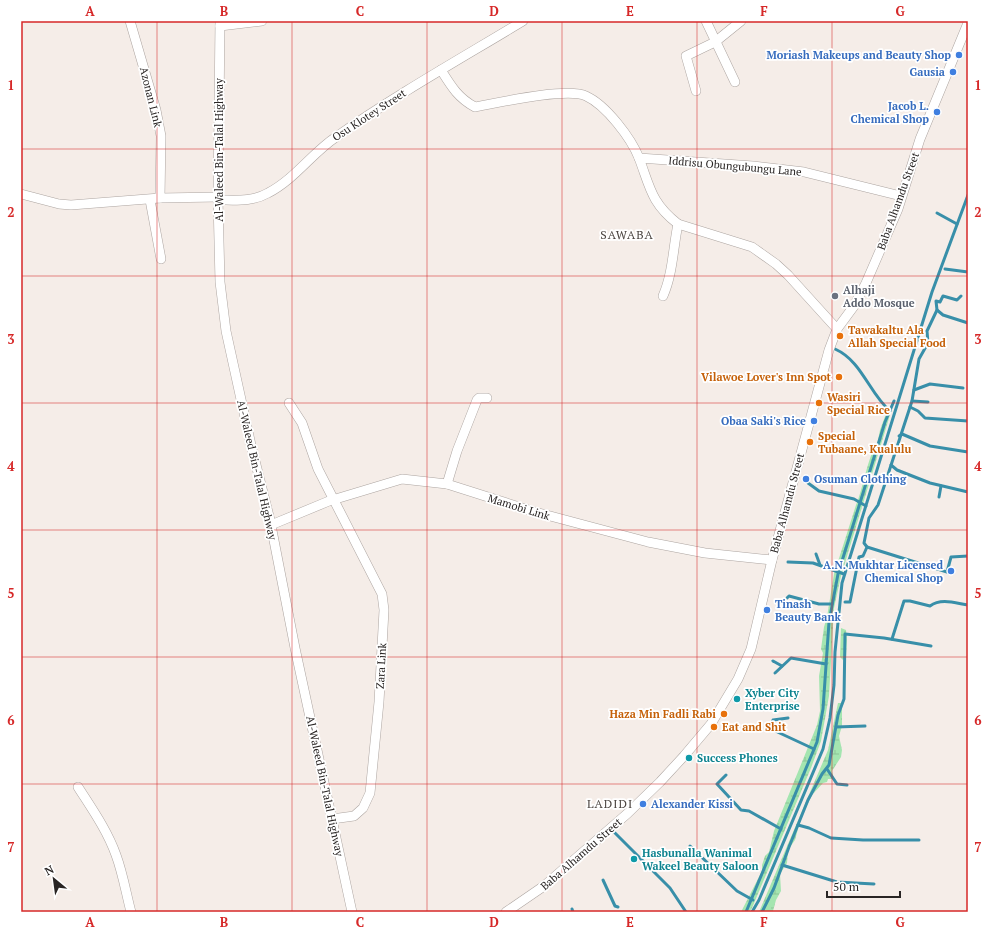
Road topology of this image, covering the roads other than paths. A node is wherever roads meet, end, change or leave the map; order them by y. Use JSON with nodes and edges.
{"nodes":[{"id":1,"x":130,"y":21,"type":"edge"},
{"id":2,"x":262,"y":21,"type":"edge"},
{"id":3,"x":523,"y":21,"type":"edge"},
{"id":4,"x":706,"y":21,"type":"edge"},
{"id":5,"x":741,"y":21,"type":"edge"},
{"id":6,"x":968,"y":23,"type":"edge"},
{"id":7,"x":220,"y":24,"type":"edge"},
{"id":8,"x":715,"y":42,"type":"junction"},
{"id":9,"x":441,"y":70,"type":"junction"},
{"id":10,"x":735,"y":82,"type":"dead end"},
{"id":11,"x":696,"y":91,"type":"dead end"},
{"id":12,"x":639,"y":158,"type":"junction"},
{"id":13,"x":21,"y":193,"type":"edge"},
{"id":14,"x":901,"y":196,"type":"junction"},
{"id":15,"x":160,"y":198,"type":"junction"},
{"id":16,"x":218,"y":199,"type":"junction"},
{"id":17,"x":150,"y":200,"type":"junction"},
{"id":18,"x":678,"y":224,"type":"junction"},
{"id":19,"x":161,"y":259,"type":"dead end"},
{"id":20,"x":664,"y":296,"type":"dead end"},
{"id":21,"x":836,"y":329,"type":"junction"},
{"id":22,"x":487,"y":398,"type":"dead end"},
{"id":23,"x":289,"y":403,"type":"dead end"},
{"id":24,"x":447,"y":484,"type":"junction"},
{"id":25,"x":335,"y":500,"type":"junction"},
{"id":26,"x":271,"y":525,"type":"junction"},
{"id":27,"x":772,"y":560,"type":"junction"},
{"id":28,"x":78,"y":787,"type":"dead end"},
{"id":29,"x":332,"y":819,"type":"junction"},
{"id":30,"x":131,"y":912,"type":"edge"},
{"id":31,"x":352,"y":912,"type":"edge"},
{"id":32,"x":506,"y":912,"type":"edge"}],
"edges":[{"from":1,"to":15,"type":"street","name":"Azonan Link"},
{"from":2,"to":7,"type":"street"},
{"from":3,"to":9,"type":"street","name":"Osu Klotey Street"},
{"from":4,"to":8,"type":"street"},
{"from":5,"to":8,"type":"street"},
{"from":6,"to":14,"type":"street","name":"Baba Alhamdu Street"},
{"from":7,"to":16,"type":"street","name":"Al-Waleed Bin-Talal Highway"},
{"from":8,"to":10,"type":"street"},
{"from":8,"to":11,"type":"street"},
{"from":9,"to":12,"type":"street"},
{"from":9,"to":16,"type":"street","name":"Osu Klotey Street"},
{"from":12,"to":14,"type":"street","name":"Iddrisu Obungubungu Lane"},
{"from":12,"to":18,"type":"street"},
{"from":13,"to":17,"type":"street","name":"Osu Klotey Street"},
{"from":14,"to":21,"type":"street","name":"Baba Alhamdu Street"},
{"from":15,"to":16,"type":"street","name":"Osu Klotey Street"},
{"from":15,"to":17,"type":"street","name":"Osu Klotey Street"},
{"from":16,"to":26,"type":"street","name":"Al-Waleed Bin-Talal Highway"},
{"from":17,"to":19,"type":"street"},
{"from":18,"to":20,"type":"street"},
{"from":18,"to":21,"type":"street"},
{"from":21,"to":27,"type":"street","name":"Baba Alhamdu Street"},
{"from":22,"to":24,"type":"street"},
{"from":23,"to":25,"type":"street","name":"Zara Link"},
{"from":24,"to":25,"type":"street","name":"Mamobi Link"},
{"from":24,"to":27,"type":"street","name":"Mamobi Link"},
{"from":25,"to":26,"type":"street","name":"Mamobi Link"},
{"from":25,"to":29,"type":"street","name":"Zara Link"},
{"from":26,"to":29,"type":"street","name":"Al-Waleed Bin-Talal Highway"},
{"from":27,"to":32,"type":"street","name":"Baba Alhamdu Street"},
{"from":28,"to":30,"type":"street"},
{"from":29,"to":31,"type":"street","name":"Al-Waleed Bin-Talal Highway"}]}
